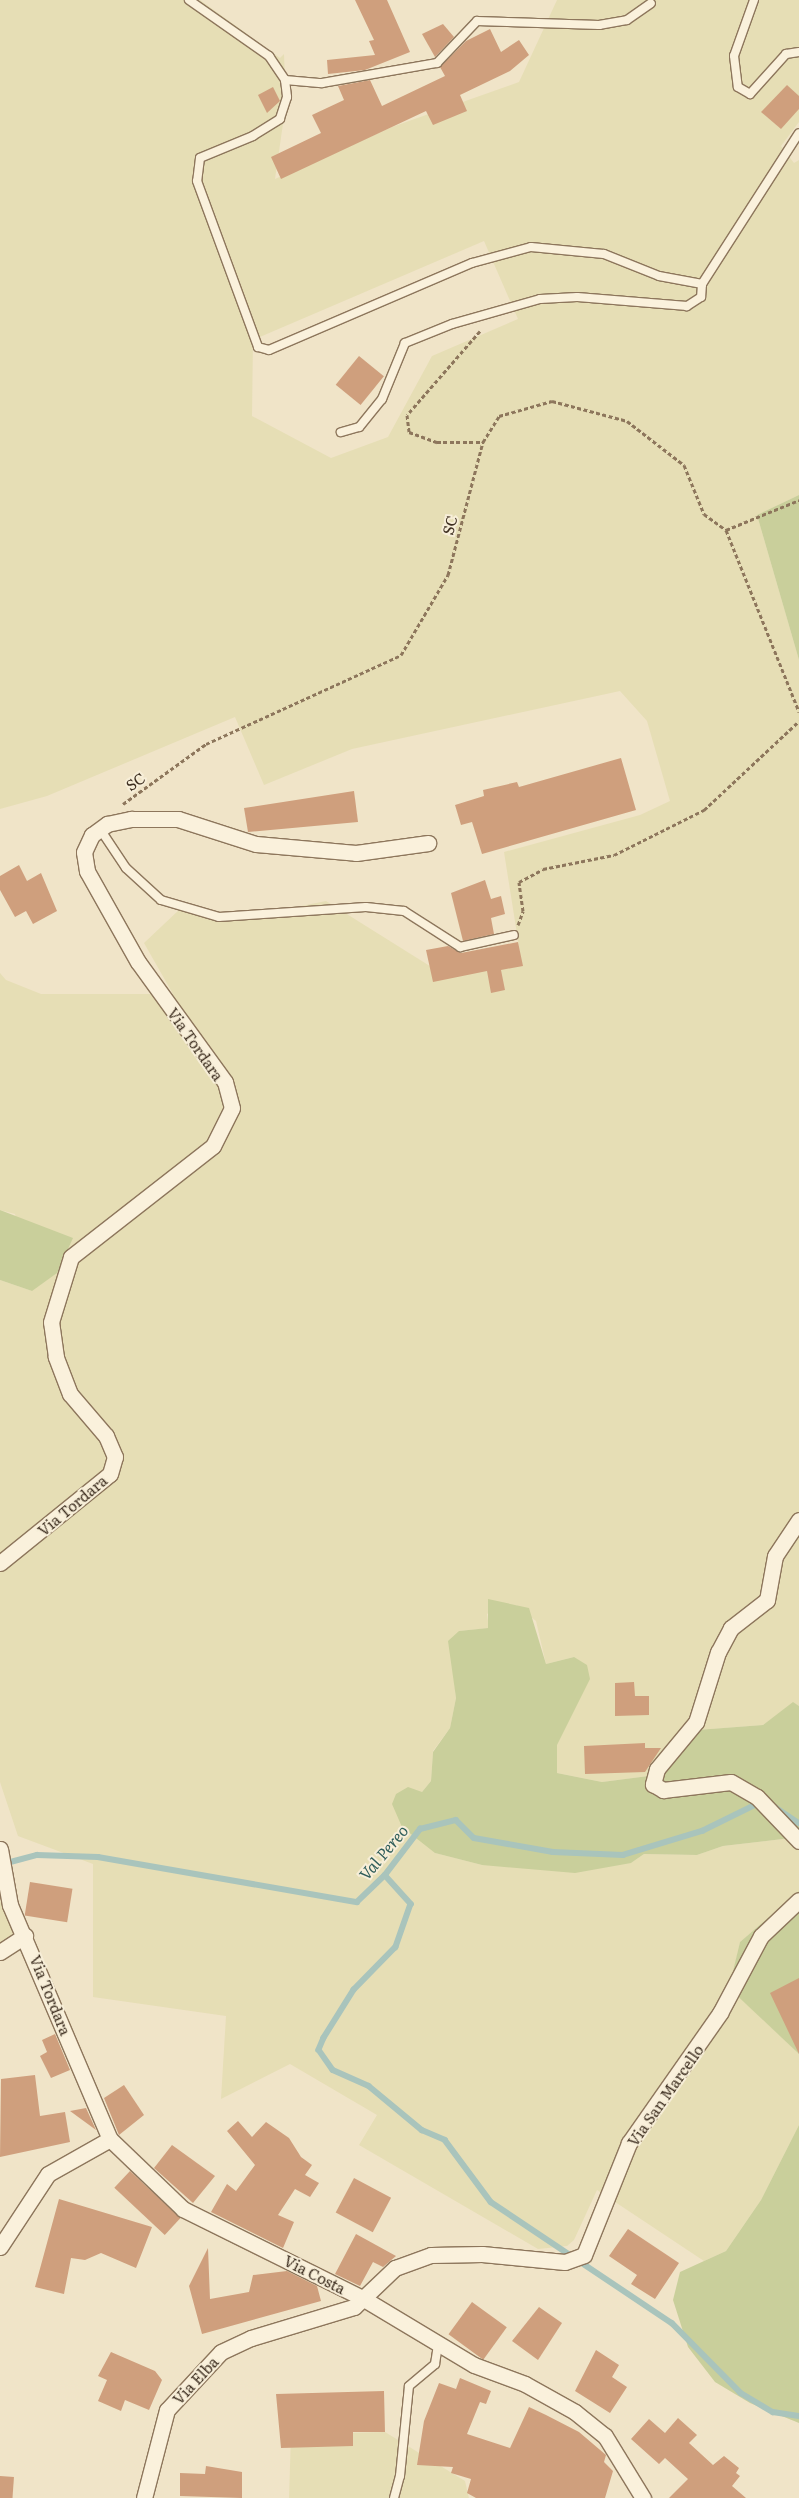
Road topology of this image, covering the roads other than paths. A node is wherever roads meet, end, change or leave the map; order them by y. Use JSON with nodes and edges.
{"nodes":[{"id":1,"x":189,"y":0,"type":"edge"},
{"id":2,"x":754,"y":0,"type":"edge"},
{"id":3,"x":651,"y":3,"type":"dead end"},
{"id":4,"x":799,"y":52,"type":"edge"},
{"id":5,"x":285,"y":80,"type":"junction"},
{"id":6,"x":799,"y":133,"type":"edge"},
{"id":7,"x":702,"y":284,"type":"junction"},
{"id":8,"x":341,"y":432,"type":"dead end"},
{"id":9,"x":103,"y":826,"type":"junction"},
{"id":10,"x":428,"y":843,"type":"dead end"},
{"id":11,"x":514,"y":935,"type":"road end"},
{"id":12,"x":799,"y":1520,"type":"edge"},
{"id":13,"x":0,"y":1563,"type":"edge"},
{"id":14,"x":799,"y":1841,"type":"edge"},
{"id":15,"x":0,"y":1849,"type":"edge"},
{"id":16,"x":799,"y":1900,"type":"edge"},
{"id":17,"x":25,"y":1936,"type":"junction"},
{"id":18,"x":0,"y":1952,"type":"edge"},
{"id":19,"x":110,"y":2139,"type":"junction"},
{"id":20,"x":0,"y":2247,"type":"edge"},
{"id":21,"x":364,"y":2300,"type":"junction"},
{"id":22,"x":438,"y":2345,"type":"junction"},
{"id":23,"x":144,"y":2498,"type":"edge"},
{"id":24,"x":394,"y":2498,"type":"edge"},
{"id":25,"x":643,"y":2498,"type":"edge"}],
"edges":[{"from":1,"to":5,"type":"lane"},
{"from":2,"to":4,"type":"lane"},
{"from":3,"to":5,"type":"lane"},
{"from":5,"to":7,"type":"lane"},
{"from":6,"to":7,"type":"lane"},
{"from":7,"to":8,"type":"lane"},
{"from":9,"to":10,"type":"street"},
{"from":9,"to":11,"type":"lane"},
{"from":9,"to":13,"type":"street","name":"Via Tordara"},
{"from":12,"to":14,"type":"street"},
{"from":15,"to":17,"type":"street","name":"Via Tordara"},
{"from":16,"to":21,"type":"street","name":"Via San Marcello"},
{"from":17,"to":18,"type":"street"},
{"from":17,"to":19,"type":"street","name":"Via Tordara"},
{"from":19,"to":20,"type":"street"},
{"from":19,"to":21,"type":"street","name":"Via Costa"},
{"from":21,"to":22,"type":"street","name":"Via Costa"},
{"from":21,"to":23,"type":"street","name":"Via Elba"},
{"from":22,"to":24,"type":"lane"},
{"from":22,"to":25,"type":"street","name":"Via Costa"}]}
